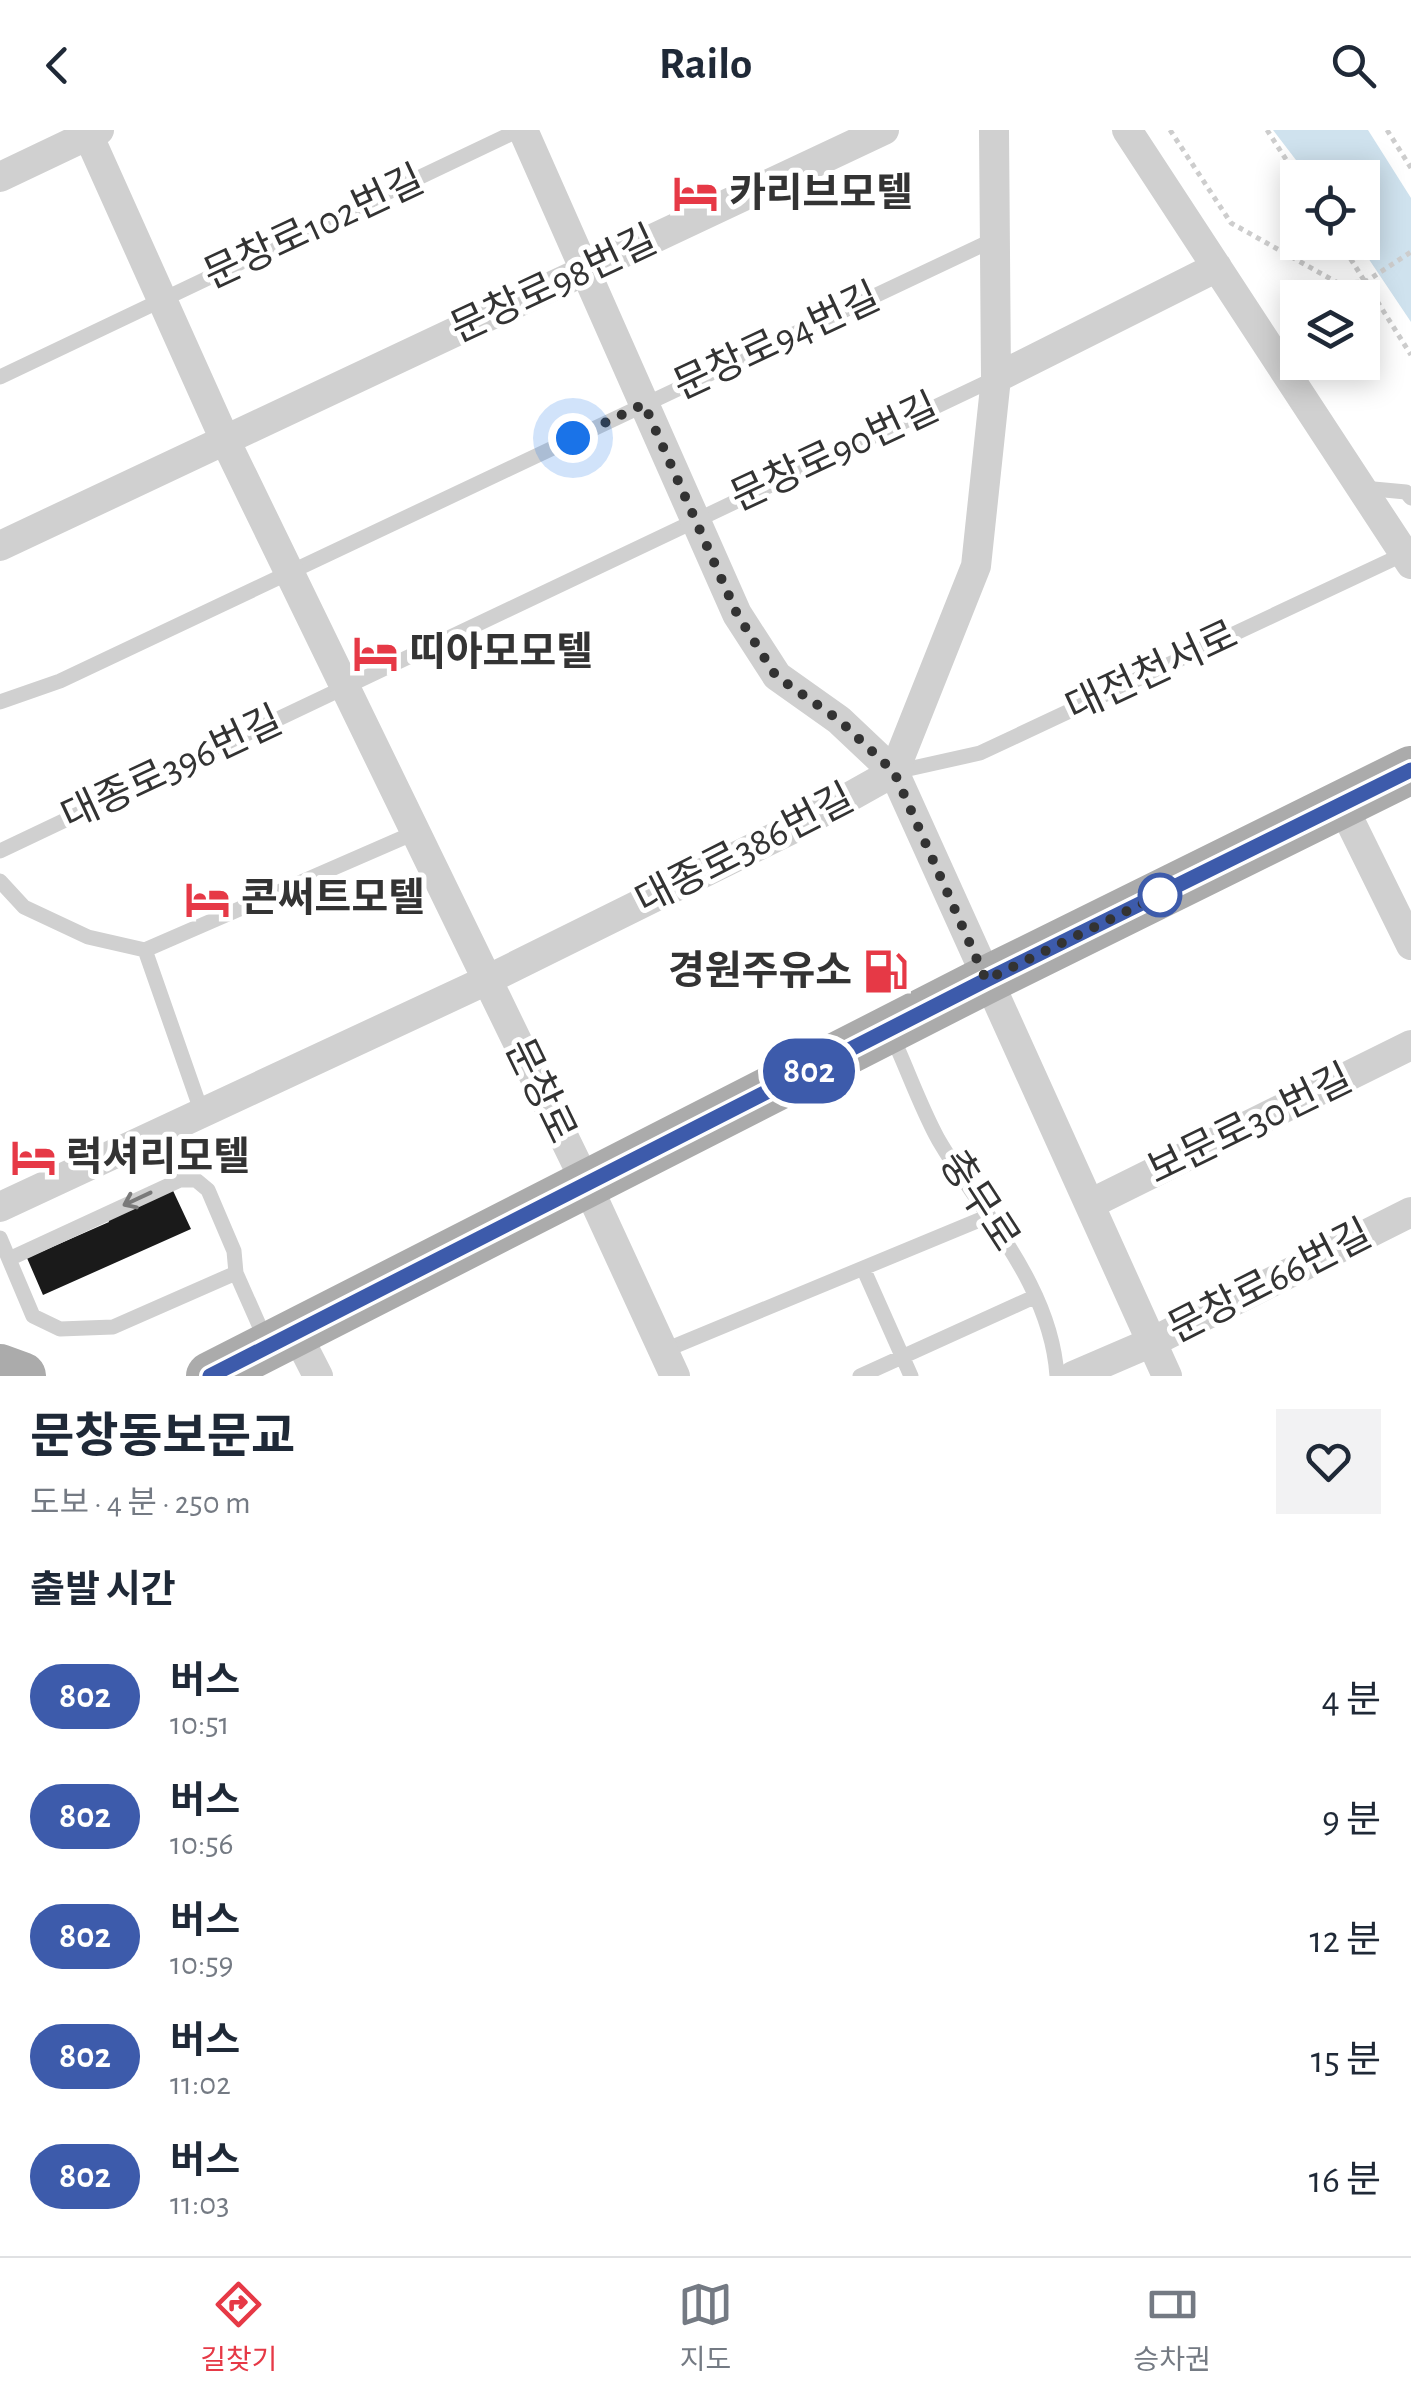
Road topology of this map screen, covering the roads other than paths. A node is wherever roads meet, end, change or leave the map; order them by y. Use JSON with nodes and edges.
{"nodes":[{"id":1,"x":521,"y":130,"type":"edge"},
{"id":2,"x":884,"y":130,"type":"edge"},
{"id":3,"x":994,"y":130,"type":"edge"},
{"id":4,"x":1127,"y":130,"type":"edge"},
{"id":5,"x":91,"y":132,"type":"edge"},
{"id":6,"x":0,"y":177,"type":"edge"},
{"id":7,"x":994,"y":239,"type":"junction"},
{"id":8,"x":1217,"y":267,"type":"junction"},
{"id":9,"x":583,"y":272,"type":"junction"},
{"id":10,"x":164,"y":299,"type":"junction"},
{"id":11,"x":0,"y":377,"type":"edge"},
{"id":12,"x":996,"y":378,"type":"junction"},
{"id":13,"x":644,"y":404,"type":"junction"},
{"id":14,"x":225,"y":440,"type":"junction"},
{"id":15,"x":1364,"y":488,"type":"junction"},
{"id":16,"x":1411,"y":498,"type":"edge"},
{"id":17,"x":696,"y":518,"type":"junction"},
{"id":18,"x":0,"y":546,"type":"edge"},
{"id":19,"x":1408,"y":559,"type":"edge"},
{"id":20,"x":288,"y":573,"type":"junction"},
{"id":21,"x":344,"y":688,"type":"junction"},
{"id":22,"x":0,"y":702,"type":"edge"},
{"id":23,"x":1411,"y":770,"type":"edge"},
{"id":24,"x":894,"y":772,"type":"junction"},
{"id":25,"x":1342,"y":805,"type":"junction"},
{"id":26,"x":414,"y":832,"type":"junction"},
{"id":27,"x":0,"y":851,"type":"edge"},
{"id":28,"x":0,"y":880,"type":"edge"},
{"id":29,"x":1411,"y":946,"type":"edge"},
{"id":30,"x":145,"y":950,"type":"junction"},
{"id":31,"x":986,"y":980,"type":"junction"},
{"id":32,"x":486,"y":981,"type":"junction"},
{"id":33,"x":890,"y":1030,"type":"junction"},
{"id":34,"x":1411,"y":1045,"type":"edge"},
{"id":35,"x":202,"y":1114,"type":"junction"},
{"id":36,"x":586,"y":1185,"type":"junction"},
{"id":37,"x":1090,"y":1204,"type":"junction"},
{"id":38,"x":0,"y":1207,"type":"edge"},
{"id":39,"x":1411,"y":1212,"type":"edge"},
{"id":40,"x":989,"y":1216,"type":"junction"},
{"id":41,"x":0,"y":1238,"type":"edge"},
{"id":42,"x":9,"y":1259,"type":"junction"},
{"id":43,"x":863,"y":1268,"type":"junction"},
{"id":44,"x":236,"y":1273,"type":"junction"},
{"id":45,"x":1034,"y":1297,"type":"junction"},
{"id":46,"x":282,"y":1340,"type":"junction"},
{"id":47,"x":1152,"y":1342,"type":"junction"},
{"id":48,"x":902,"y":1357,"type":"junction"},
{"id":49,"x":669,"y":1364,"type":"edge"},
{"id":50,"x":0,"y":1368,"type":"edge"},
{"id":51,"x":22,"y":1376,"type":"edge"},
{"id":52,"x":210,"y":1376,"type":"edge"},
{"id":53,"x":318,"y":1376,"type":"edge"},
{"id":54,"x":860,"y":1376,"type":"edge"},
{"id":55,"x":911,"y":1376,"type":"edge"},
{"id":56,"x":1057,"y":1376,"type":"edge"},
{"id":57,"x":1074,"y":1376,"type":"edge"},
{"id":58,"x":1168,"y":1376,"type":"edge"}],
"edges":[{"from":1,"to":9,"type":"street"},
{"from":1,"to":10,"type":"lane","name":"문창로102번길"},
{"from":2,"to":9,"type":"street","name":"문창로98번길"},
{"from":3,"to":7,"type":"street","name":"대종로386번길"},
{"from":4,"to":8,"type":"street","name":"대전천서로"},
{"from":5,"to":6,"type":"street"},
{"from":5,"to":10,"type":"street","name":"문창로"},
{"from":7,"to":12,"type":"street","name":"대종로386번길"},
{"from":7,"to":13,"type":"lane","name":"문창로94번길"},
{"from":8,"to":12,"type":"street","name":"문창로90번길"},
{"from":8,"to":15,"type":"street","name":"대전천서로"},
{"from":9,"to":13,"type":"street"},
{"from":9,"to":14,"type":"street","name":"문창로98번길"},
{"from":10,"to":11,"type":"lane"},
{"from":10,"to":14,"type":"street","name":"문창로"},
{"from":12,"to":17,"type":"lane","name":"문창로90번길"},
{"from":12,"to":24,"type":"street","name":"대종로386번길"},
{"from":13,"to":17,"type":"street"},
{"from":13,"to":20,"type":"lane","name":"문창로94번길"},
{"from":14,"to":18,"type":"street","name":"문창로98번길"},
{"from":14,"to":20,"type":"street","name":"문창로"},
{"from":15,"to":16,"type":"lane"},
{"from":15,"to":19,"type":"street","name":"대전천서로"},
{"from":17,"to":21,"type":"lane","name":"문창로90번길"},
{"from":17,"to":24,"type":"street"},
{"from":19,"to":24,"type":"lane","name":"대전천서로"},
{"from":20,"to":21,"type":"street","name":"문창로"},
{"from":20,"to":22,"type":"lane"},
{"from":21,"to":26,"type":"street","name":"문창로"},
{"from":21,"to":27,"type":"lane","name":"대종로396번길"},
{"from":23,"to":25,"type":"main road"},
{"from":24,"to":31,"type":"street"},
{"from":24,"to":32,"type":"street","name":"대종로386번길"},
{"from":25,"to":29,"type":"street"},
{"from":25,"to":31,"type":"main road"},
{"from":26,"to":30,"type":"lane"},
{"from":26,"to":32,"type":"street","name":"문창로"},
{"from":28,"to":30,"type":"lane"},
{"from":30,"to":35,"type":"lane"},
{"from":31,"to":33,"type":"main road"},
{"from":31,"to":37,"type":"street"},
{"from":32,"to":35,"type":"street","name":"대종로386번길"},
{"from":32,"to":36,"type":"street","name":"문창로"},
{"from":33,"to":36,"type":"main road"},
{"from":33,"to":40,"type":"lane","name":"충무로"},
{"from":34,"to":37,"type":"street","name":"보문로30번길"},
{"from":35,"to":38,"type":"street","name":"대종로386번길"},
{"from":36,"to":46,"type":"main road"},
{"from":36,"to":49,"type":"street","name":"문창로"},
{"from":37,"to":47,"type":"street"},
{"from":39,"to":47,"type":"street","name":"문창로66번길"},
{"from":40,"to":43,"type":"lane","name":"문창로"},
{"from":40,"to":45,"type":"lane","name":"충무로"},
{"from":41,"to":42,"type":"lane"},
{"from":42,"to":44,"type":"lane"},
{"from":44,"to":42,"type":"lane","one_way":true},
{"from":43,"to":48,"type":"lane"},
{"from":43,"to":49,"type":"lane","name":"문창로"},
{"from":44,"to":46,"type":"lane"},
{"from":45,"to":48,"type":"lane"},
{"from":45,"to":56,"type":"lane","name":"충무로"},
{"from":46,"to":52,"type":"main road"},
{"from":46,"to":53,"type":"street"},
{"from":47,"to":57,"type":"street","name":"문창로66번길"},
{"from":47,"to":58,"type":"street"},
{"from":48,"to":54,"type":"lane"},
{"from":48,"to":55,"type":"lane"},
{"from":50,"to":51,"type":"main road"}]}
